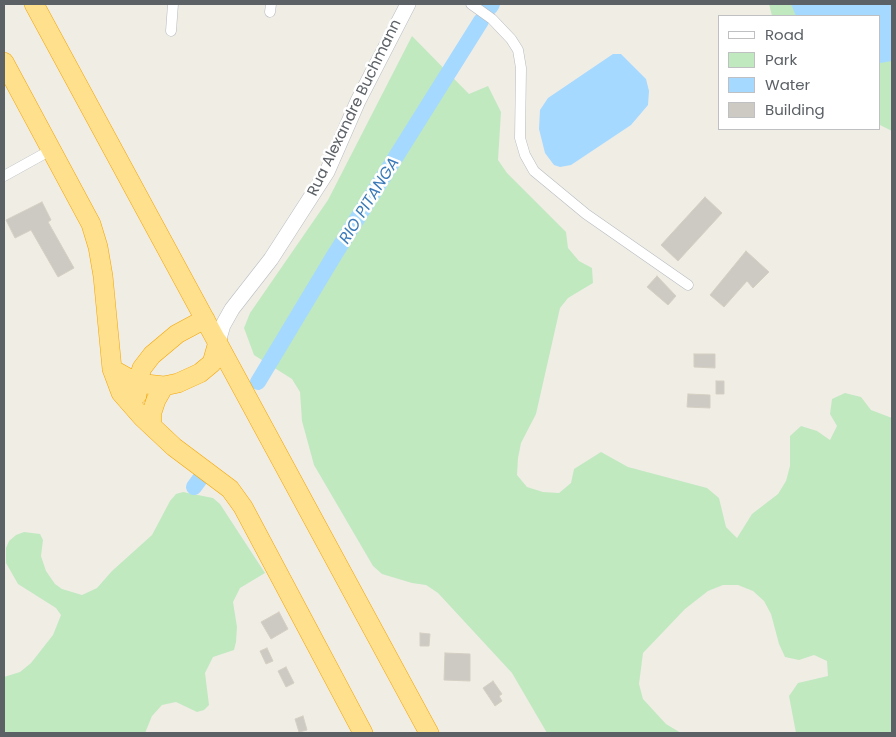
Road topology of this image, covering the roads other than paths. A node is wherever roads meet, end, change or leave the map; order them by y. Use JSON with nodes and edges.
{"nodes":[{"id":1,"x":34,"y":4,"type":"edge"},
{"id":2,"x":173,"y":4,"type":"edge"},
{"id":3,"x":408,"y":4,"type":"edge"},
{"id":4,"x":471,"y":4,"type":"edge"},
{"id":5,"x":171,"y":31,"type":"dead end"},
{"id":6,"x":4,"y":62,"type":"edge"},
{"id":7,"x":51,"y":150,"type":"junction"},
{"id":8,"x":4,"y":176,"type":"edge"},
{"id":9,"x":688,"y":285,"type":"dead end"},
{"id":10,"x":232,"y":309,"type":"junction"},
{"id":11,"x":205,"y":319,"type":"junction"},
{"id":12,"x":218,"y":342,"type":"junction"},
{"id":13,"x":112,"y":369,"type":"junction"},
{"id":14,"x":137,"y":383,"type":"junction"},
{"id":15,"x":164,"y":386,"type":"junction"},
{"id":16,"x":147,"y":422,"type":"junction"},
{"id":17,"x":363,"y":733,"type":"edge"},
{"id":18,"x":429,"y":733,"type":"edge"}],
"edges":[{"from":1,"to":11,"type":"highway"},
{"from":2,"to":5,"type":"street"},
{"from":3,"to":10,"type":"main road","name":"Rua Alexandre Buchmann"},
{"from":4,"to":9,"type":"street"},
{"from":6,"to":7,"type":"highway"},
{"from":7,"to":8,"type":"street"},
{"from":7,"to":13,"type":"highway"},
{"from":10,"to":11,"type":"main road"},
{"from":10,"to":12,"type":"main road","name":"Rua Alexandre Buchmann"},
{"from":11,"to":12,"type":"highway"},
{"from":11,"to":14,"type":"highway"},
{"from":12,"to":15,"type":"highway"},
{"from":12,"to":18,"type":"highway"},
{"from":13,"to":14,"type":"highway"},
{"from":13,"to":16,"type":"highway"},
{"from":14,"to":15,"type":"highway"},
{"from":14,"to":16,"type":"highway"},
{"from":15,"to":16,"type":"highway"},
{"from":16,"to":17,"type":"highway"}]}
